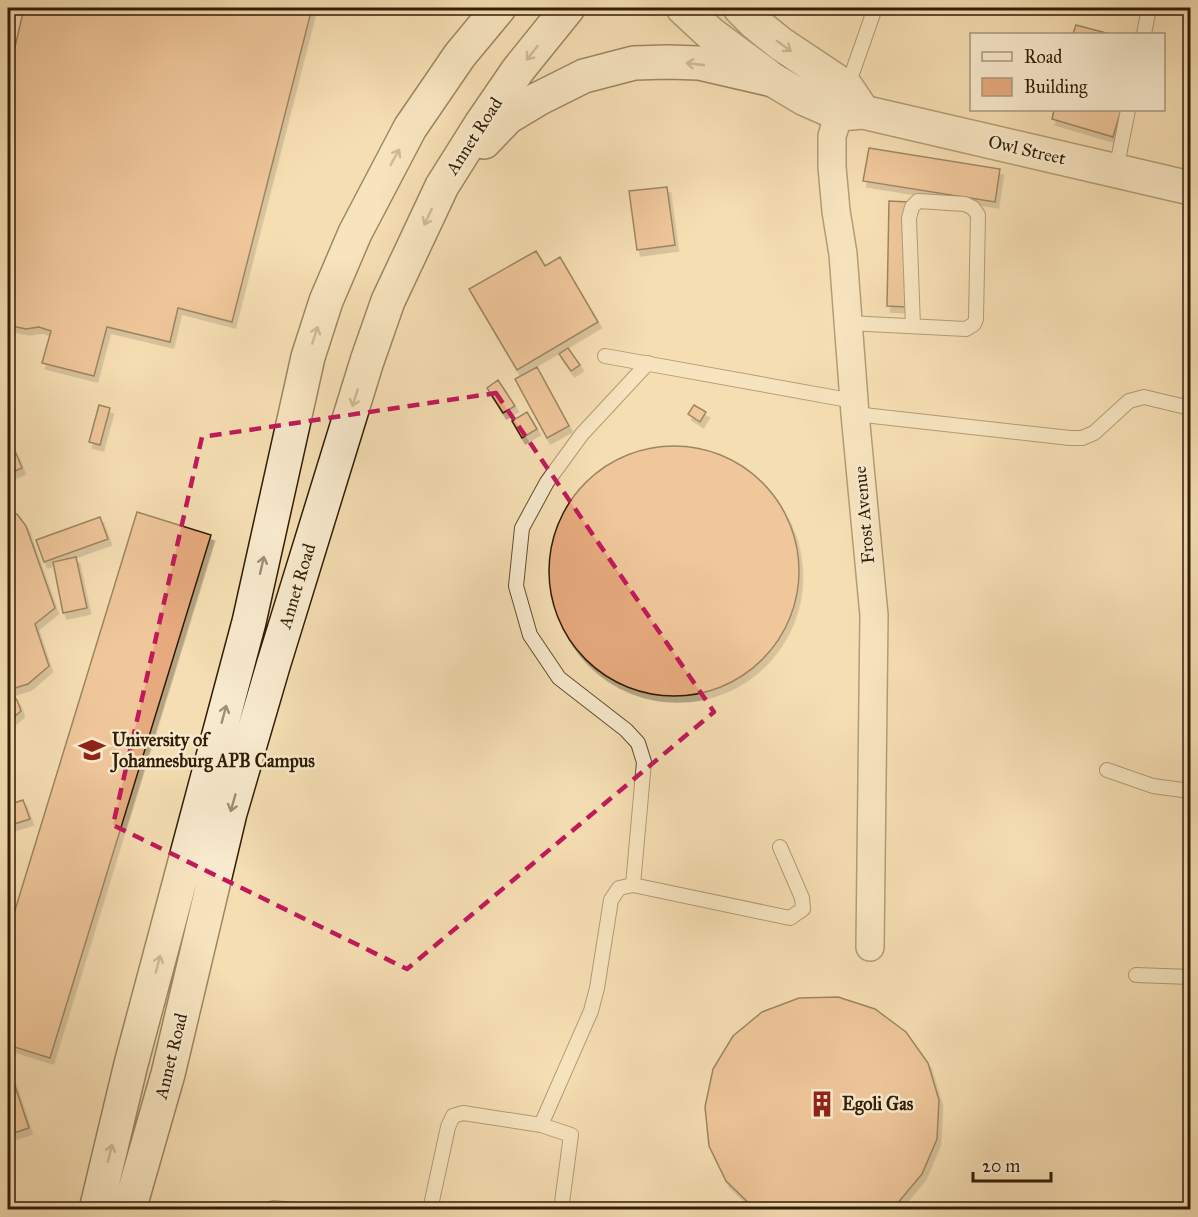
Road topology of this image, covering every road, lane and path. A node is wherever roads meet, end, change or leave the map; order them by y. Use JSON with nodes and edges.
{"nodes":[{"id":1,"x":484,"y":8,"type":"edge"},
{"id":2,"x":499,"y":8,"type":"edge"},
{"id":3,"x":568,"y":8,"type":"edge"},
{"id":4,"x":684,"y":8,"type":"edge"},
{"id":5,"x":740,"y":8,"type":"edge"},
{"id":6,"x":875,"y":8,"type":"edge"},
{"id":7,"x":1149,"y":8,"type":"edge"},
{"id":8,"x":1144,"y":33,"type":"edge"},
{"id":9,"x":460,"y":55,"type":"junction"},
{"id":10,"x":773,"y":80,"type":"junction"},
{"id":11,"x":850,"y":104,"type":"junction"},
{"id":12,"x":1128,"y":111,"type":"edge"},
{"id":13,"x":1116,"y":170,"type":"junction"},
{"id":14,"x":442,"y":186,"type":"junction"},
{"id":15,"x":1191,"y":188,"type":"edge"},
{"id":16,"x":848,"y":323,"type":"junction"},
{"id":17,"x":913,"y":326,"type":"junction"},
{"id":18,"x":605,"y":356,"type":"dead end"},
{"id":19,"x":648,"y":363,"type":"junction"},
{"id":20,"x":854,"y":408,"type":"junction"},
{"id":21,"x":1191,"y":408,"type":"edge"},
{"id":22,"x":1107,"y":770,"type":"dead end"},
{"id":23,"x":1191,"y":791,"type":"edge"},
{"id":24,"x":780,"y":847,"type":"dead end"},
{"id":25,"x":633,"y":885,"type":"junction"},
{"id":26,"x":870,"y":946,"type":"dead end"},
{"id":27,"x":1136,"y":975,"type":"dead end"},
{"id":28,"x":1191,"y":977,"type":"edge"},
{"id":29,"x":131,"y":1064,"type":"junction"},
{"id":30,"x":168,"y":1074,"type":"junction"},
{"id":31,"x":541,"y":1125,"type":"junction"},
{"id":32,"x":96,"y":1209,"type":"edge"},
{"id":33,"x":129,"y":1209,"type":"edge"},
{"id":34,"x":266,"y":1209,"type":"edge"},
{"id":35,"x":294,"y":1209,"type":"edge"},
{"id":36,"x":430,"y":1209,"type":"edge"},
{"id":37,"x":561,"y":1209,"type":"edge"}],
"edges":[{"from":1,"to":9,"type":"main road"},
{"from":2,"to":9,"type":"main road","name":"Annet Road"},
{"from":3,"to":14,"type":"main road","name":"Annet Road","one_way":true},
{"from":4,"to":10,"type":"main road","name":"Owl Street"},
{"from":5,"to":11,"type":"main road","name":"Owl Street","one_way":true},
{"from":6,"to":11,"type":"lane"},
{"from":7,"to":8,"type":"lane"},
{"from":29,"to":9,"type":"main road","name":"Annet Road","one_way":true},
{"from":10,"to":11,"type":"main road","name":"Owl Street"},
{"from":10,"to":14,"type":"main road","one_way":true},
{"from":11,"to":13,"type":"main road","name":"Owl Street"},
{"from":11,"to":16,"type":"street","name":"Frost Avenue"},
{"from":12,"to":13,"type":"lane"},
{"from":13,"to":15,"type":"main road","name":"Owl Street"},
{"from":14,"to":30,"type":"main road","name":"Annet Road","one_way":true},
{"from":16,"to":17,"type":"lane"},
{"from":16,"to":20,"type":"street","name":"Frost Avenue"},
{"from":17,"to":17,"type":"lane"},
{"from":18,"to":19,"type":"lane"},
{"from":19,"to":20,"type":"lane"},
{"from":19,"to":25,"type":"lane"},
{"from":20,"to":21,"type":"lane"},
{"from":20,"to":26,"type":"street","name":"Frost Avenue"},
{"from":22,"to":23,"type":"lane"},
{"from":24,"to":25,"type":"lane"},
{"from":25,"to":31,"type":"lane"},
{"from":27,"to":28,"type":"lane"},
{"from":29,"to":30,"type":"main road"},
{"from":32,"to":29,"type":"main road","name":"Annet Road","one_way":true},
{"from":30,"to":33,"type":"main road","name":"Annet Road"},
{"from":31,"to":36,"type":"lane"},
{"from":31,"to":37,"type":"lane"},
{"from":34,"to":35,"type":"lane"}]}
